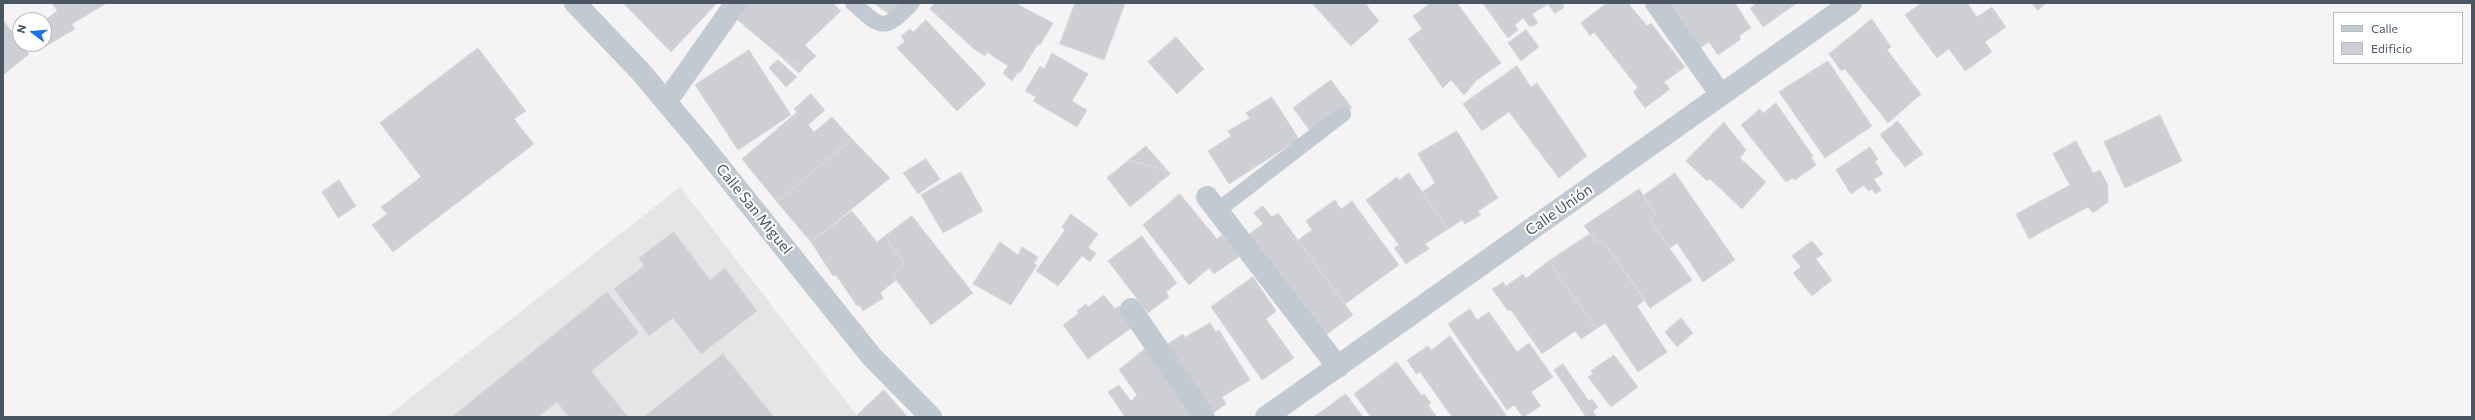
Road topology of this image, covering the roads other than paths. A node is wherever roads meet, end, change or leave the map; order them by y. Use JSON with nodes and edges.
{"nodes":[{"id":1,"x":575,"y":3,"type":"edge"},
{"id":2,"x":736,"y":3,"type":"edge"},
{"id":3,"x":853,"y":3,"type":"edge"},
{"id":4,"x":912,"y":3,"type":"edge"},
{"id":5,"x":1656,"y":3,"type":"edge"},
{"id":6,"x":1851,"y":3,"type":"edge"},
{"id":7,"x":1721,"y":95,"type":"junction"},
{"id":8,"x":666,"y":102,"type":"junction"},
{"id":9,"x":1343,"y":114,"type":"dead end"},
{"id":10,"x":1212,"y":204,"type":"joint"},
{"id":11,"x":1131,"y":309,"type":"dead end"},
{"id":12,"x":1338,"y":367,"type":"junction"},
{"id":13,"x":931,"y":417,"type":"edge"},
{"id":14,"x":1204,"y":417,"type":"edge"},
{"id":15,"x":1266,"y":417,"type":"edge"}],
"edges":[{"from":1,"to":8,"type":"street","name":"Calle San Miguel"},
{"from":2,"to":8,"type":"street"},
{"from":3,"to":4,"type":"lane"},
{"from":5,"to":7,"type":"street"},
{"from":6,"to":7,"type":"street","name":"Calle Unión"},
{"from":7,"to":12,"type":"street","name":"Calle Unión"},
{"from":8,"to":13,"type":"street","name":"Calle San Miguel"},
{"from":9,"to":10,"type":"lane"},
{"from":10,"to":12,"type":"street"},
{"from":11,"to":14,"type":"street"},
{"from":12,"to":15,"type":"street","name":"Calle Unión"}]}
